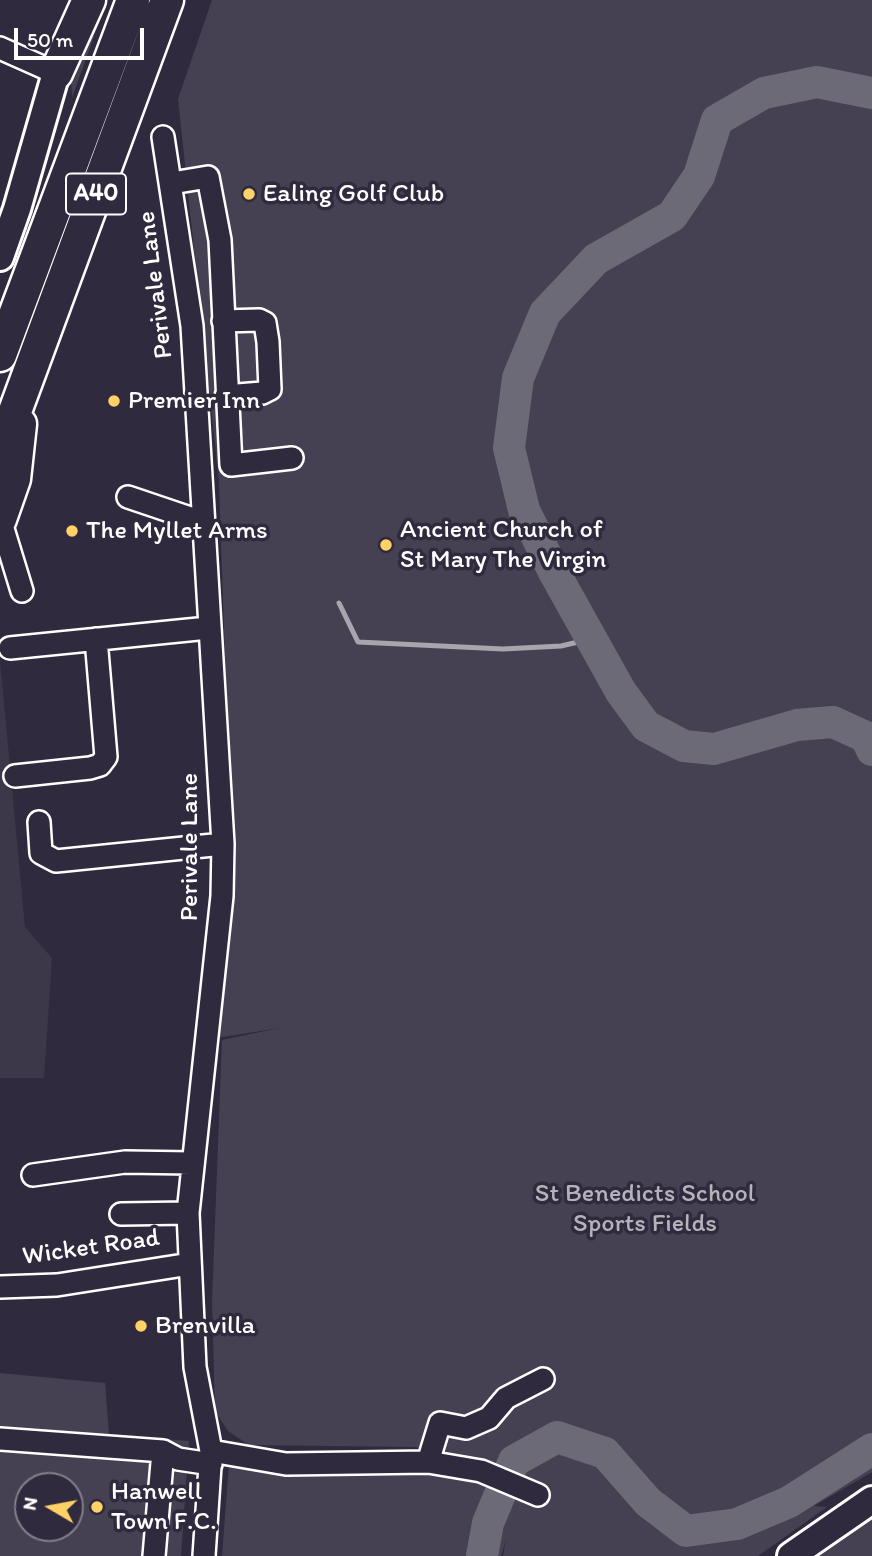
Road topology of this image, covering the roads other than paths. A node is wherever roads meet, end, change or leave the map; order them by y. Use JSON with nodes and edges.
{"nodes":[{"id":1,"x":89,"y":0,"type":"edge"},
{"id":2,"x":133,"y":0,"type":"edge"},
{"id":3,"x":167,"y":0,"type":"edge"},
{"id":4,"x":0,"y":48,"type":"edge"},
{"id":5,"x":56,"y":73,"type":"junction"},
{"id":6,"x":163,"y":137,"type":"dead end"},
{"id":7,"x":172,"y":183,"type":"junction"},
{"id":8,"x":0,"y":257,"type":"edge"},
{"id":9,"x":223,"y":321,"type":"junction"},
{"id":10,"x":0,"y":355,"type":"edge"},
{"id":11,"x":24,"y":388,"type":"junction"},
{"id":12,"x":226,"y":396,"type":"junction"},
{"id":13,"x":0,"y":452,"type":"edge"},
{"id":14,"x":292,"y":458,"type":"dead end"},
{"id":15,"x":128,"y":497,"type":"dead end"},
{"id":16,"x":0,"y":519,"type":"edge"},
{"id":17,"x":202,"y":522,"type":"junction"},
{"id":18,"x":22,"y":591,"type":"dead end"},
{"id":19,"x":208,"y":628,"type":"junction"},
{"id":20,"x":96,"y":639,"type":"junction"},
{"id":21,"x":10,"y":648,"type":"dead end"},
{"id":22,"x":15,"y":776,"type":"dead end"},
{"id":23,"x":39,"y":822,"type":"dead end"},
{"id":24,"x":223,"y":844,"type":"junction"},
{"id":25,"x":192,"y":1163,"type":"junction"},
{"id":26,"x":33,"y":1175,"type":"dead end"},
{"id":27,"x":188,"y":1213,"type":"junction"},
{"id":28,"x":121,"y":1214,"type":"dead end"},
{"id":29,"x":190,"y":1264,"type":"junction"},
{"id":30,"x":0,"y":1287,"type":"edge"},
{"id":31,"x":543,"y":1379,"type":"dead end"},
{"id":32,"x":0,"y":1440,"type":"edge"},
{"id":33,"x":163,"y":1451,"type":"junction"},
{"id":34,"x":211,"y":1457,"type":"junction"},
{"id":35,"x":428,"y":1462,"type":"junction"},
{"id":36,"x":538,"y":1495,"type":"dead end"},
{"id":37,"x":872,"y":1500,"type":"edge"},
{"id":38,"x":154,"y":1556,"type":"edge"},
{"id":39,"x":204,"y":1556,"type":"edge"},
{"id":40,"x":791,"y":1556,"type":"edge"}],
"edges":[{"from":1,"to":5,"type":"highway"},
{"from":2,"to":10,"type":"highway","number":"A40"},
{"from":3,"to":11,"type":"highway","number":"A40"},
{"from":4,"to":5,"type":"street"},
{"from":5,"to":8,"type":"main road"},
{"from":6,"to":7,"type":"street","name":"Perivale Lane"},
{"from":7,"to":9,"type":"street"},
{"from":7,"to":17,"type":"street","name":"Perivale Lane"},
{"from":9,"to":12,"type":"street"},
{"from":9,"to":12,"type":"street"},
{"from":11,"to":13,"type":"highway","number":"A40"},
{"from":11,"to":16,"type":"highway","number":"A40"},
{"from":12,"to":14,"type":"street"},
{"from":15,"to":17,"type":"street"},
{"from":16,"to":18,"type":"street"},
{"from":17,"to":19,"type":"street","name":"Perivale Lane"},
{"from":19,"to":20,"type":"street"},
{"from":19,"to":24,"type":"street","name":"Perivale Lane"},
{"from":20,"to":21,"type":"street"},
{"from":20,"to":22,"type":"street"},
{"from":23,"to":24,"type":"street"},
{"from":24,"to":25,"type":"street","name":"Perivale Lane"},
{"from":25,"to":26,"type":"street"},
{"from":25,"to":27,"type":"street","name":"Perivale Lane"},
{"from":27,"to":28,"type":"street"},
{"from":27,"to":29,"type":"street","name":"Perivale Lane"},
{"from":29,"to":30,"type":"street","name":"Wicket Road"},
{"from":29,"to":34,"type":"street","name":"Perivale Lane"},
{"from":31,"to":35,"type":"street"},
{"from":32,"to":33,"type":"street"},
{"from":33,"to":34,"type":"street"},
{"from":33,"to":38,"type":"street"},
{"from":34,"to":35,"type":"street"},
{"from":34,"to":39,"type":"street","name":"Perivale Lane"},
{"from":35,"to":36,"type":"street"},
{"from":37,"to":40,"type":"main road"}]}
